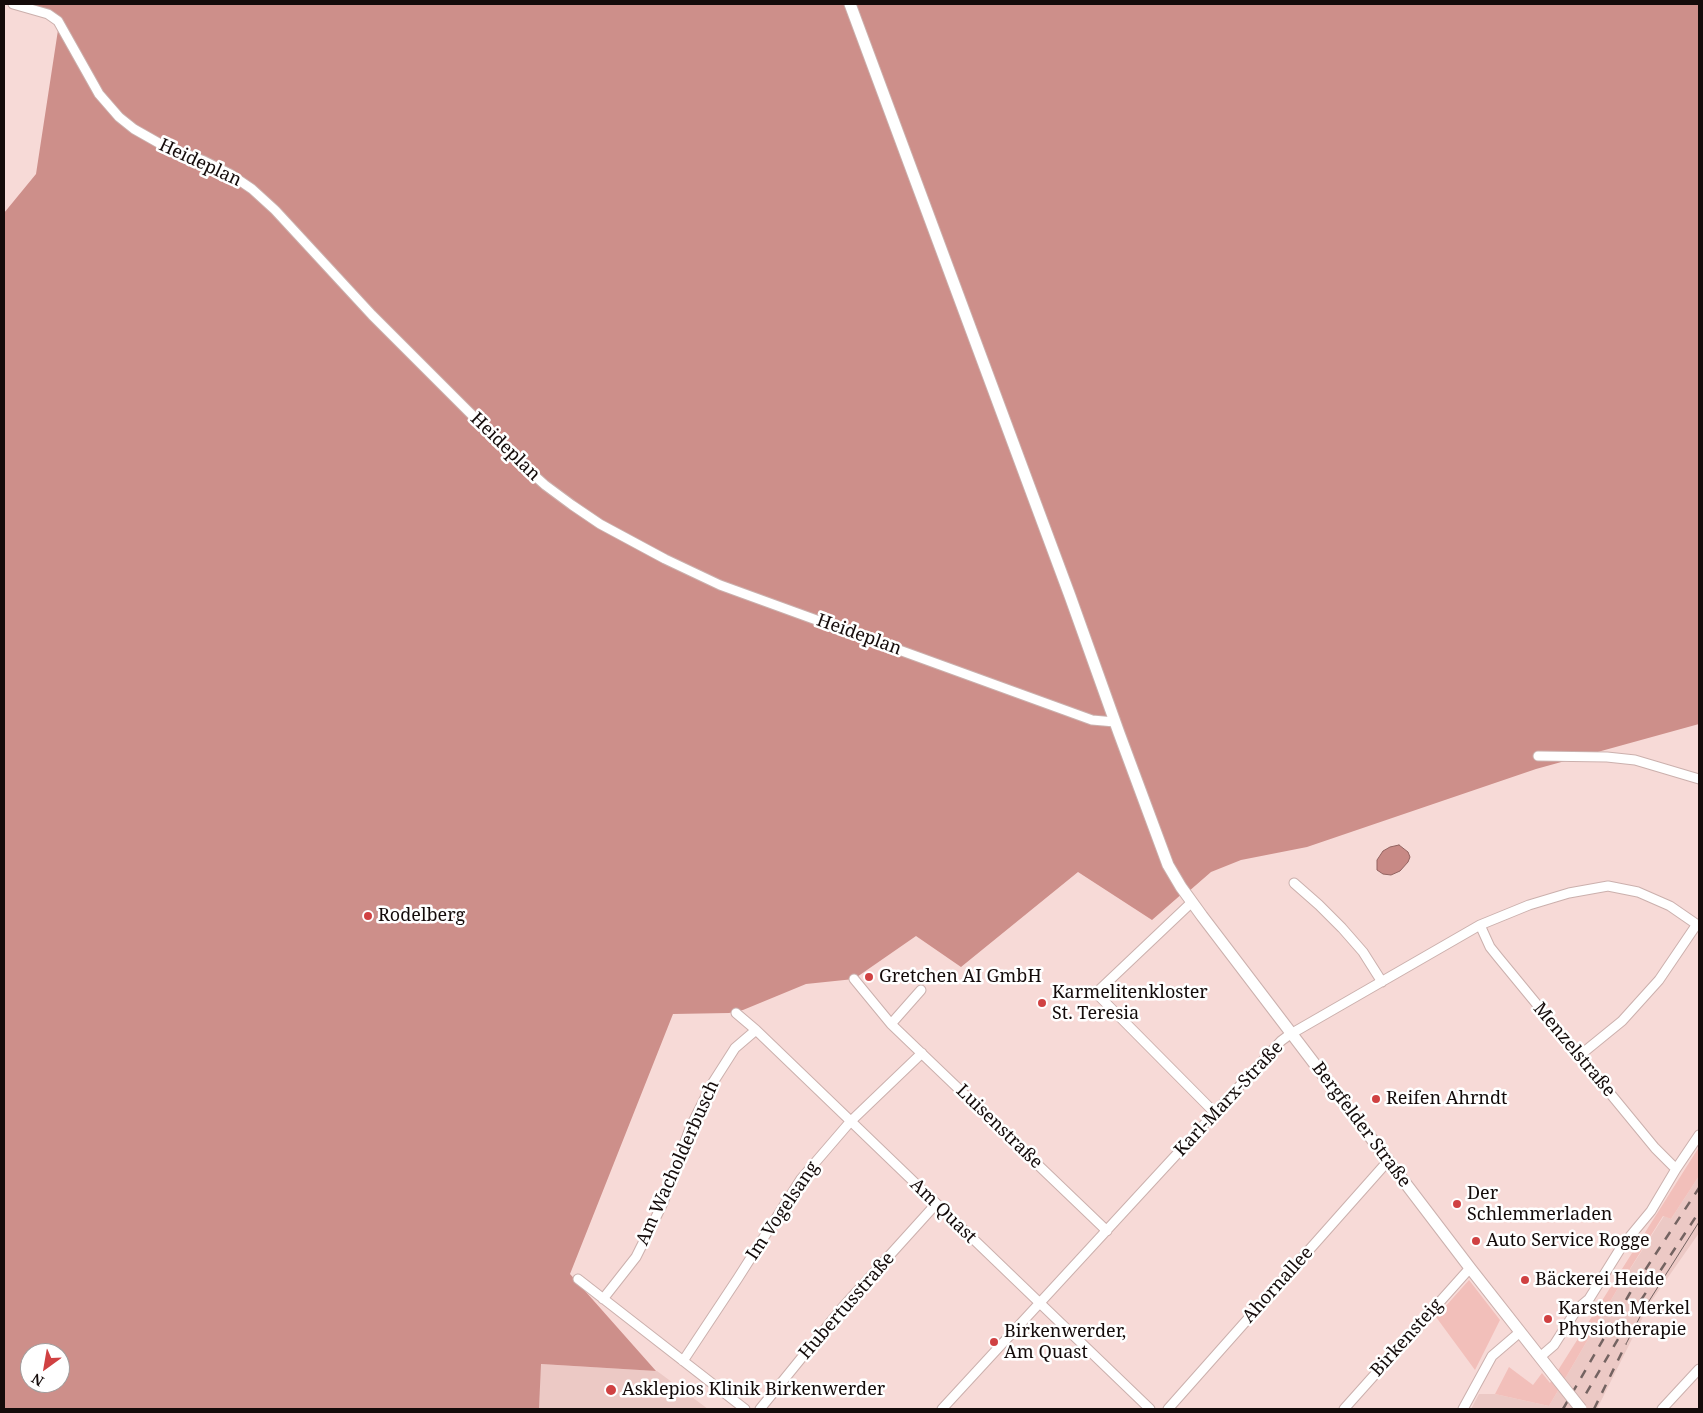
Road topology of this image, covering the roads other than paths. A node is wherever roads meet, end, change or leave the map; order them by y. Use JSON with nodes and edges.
{"nodes":[{"id":1,"x":13,"y":4,"type":"edge"},
{"id":2,"x":850,"y":4,"type":"edge"},
{"id":3,"x":1115,"y":722,"type":"junction"},
{"id":4,"x":1538,"y":756,"type":"dead end"},
{"id":5,"x":1699,"y":779,"type":"edge"},
{"id":6,"x":1294,"y":883,"type":"dead end"},
{"id":7,"x":1192,"y":902,"type":"junction"},
{"id":8,"x":1480,"y":925,"type":"junction"},
{"id":9,"x":1698,"y":925,"type":"edge"},
{"id":10,"x":854,"y":980,"type":"dead end"},
{"id":11,"x":1382,"y":982,"type":"junction"},
{"id":12,"x":921,"y":990,"type":"dead end"},
{"id":13,"x":736,"y":1013,"type":"dead end"},
{"id":14,"x":891,"y":1024,"type":"junction"},
{"id":15,"x":756,"y":1030,"type":"junction"},
{"id":16,"x":1292,"y":1034,"type":"junction"},
{"id":17,"x":922,"y":1053,"type":"junction"},
{"id":18,"x":1579,"y":1056,"type":"junction"},
{"id":19,"x":1215,"y":1113,"type":"junction"},
{"id":20,"x":850,"y":1122,"type":"junction"},
{"id":21,"x":1699,"y":1134,"type":"edge"},
{"id":22,"x":1388,"y":1161,"type":"junction"},
{"id":23,"x":1676,"y":1170,"type":"junction"},
{"id":24,"x":936,"y":1204,"type":"junction"},
{"id":25,"x":1107,"y":1231,"type":"junction"},
{"id":26,"x":1470,"y":1268,"type":"junction"},
{"id":27,"x":578,"y":1279,"type":"dead end"},
{"id":28,"x":603,"y":1299,"type":"junction"},
{"id":29,"x":1039,"y":1304,"type":"junction"},
{"id":30,"x":1520,"y":1332,"type":"junction"},
{"id":31,"x":1540,"y":1357,"type":"junction"},
{"id":32,"x":683,"y":1361,"type":"junction"},
{"id":33,"x":1699,"y":1368,"type":"edge"},
{"id":34,"x":745,"y":1409,"type":"edge"},
{"id":35,"x":760,"y":1409,"type":"edge"},
{"id":36,"x":942,"y":1409,"type":"edge"},
{"id":37,"x":1150,"y":1409,"type":"edge"},
{"id":38,"x":1168,"y":1409,"type":"edge"},
{"id":39,"x":1344,"y":1409,"type":"edge"},
{"id":40,"x":1463,"y":1409,"type":"edge"},
{"id":41,"x":1581,"y":1409,"type":"edge"},
{"id":42,"x":1662,"y":1409,"type":"edge"}],
"edges":[{"from":1,"to":3,"type":"street","name":"Heideplan"},
{"from":2,"to":3,"type":"main road","name":"Bergfelder Straße"},
{"from":3,"to":7,"type":"main road","name":"Bergfelder Straße"},
{"from":4,"to":5,"type":"street"},
{"from":6,"to":11,"type":"street"},
{"from":7,"to":16,"type":"main road","name":"Bergfelder Straße"},
{"from":7,"to":19,"type":"street"},
{"from":8,"to":9,"type":"street","name":"Karl-Marx-Straße"},
{"from":8,"to":11,"type":"street","name":"Karl-Marx-Straße"},
{"from":8,"to":18,"type":"street","name":"Menzelstraße"},
{"from":9,"to":18,"type":"street"},
{"from":10,"to":14,"type":"street","name":"Luisenstraße"},
{"from":11,"to":16,"type":"street","name":"Karl-Marx-Straße"},
{"from":12,"to":14,"type":"street"},
{"from":13,"to":15,"type":"street","name":"Am Quast"},
{"from":14,"to":17,"type":"street","name":"Luisenstraße"},
{"from":15,"to":20,"type":"street","name":"Am Quast"},
{"from":15,"to":28,"type":"street","name":"Am Wacholderbusch"},
{"from":16,"to":19,"type":"street","name":"Karl-Marx-Straße"},
{"from":16,"to":22,"type":"main road","name":"Bergfelder Straße"},
{"from":17,"to":20,"type":"street","name":"Im Vogelsang"},
{"from":17,"to":25,"type":"street","name":"Luisenstraße"},
{"from":18,"to":23,"type":"street","name":"Menzelstraße"},
{"from":19,"to":25,"type":"street","name":"Karl-Marx-Straße"},
{"from":20,"to":24,"type":"street","name":"Am Quast"},
{"from":20,"to":32,"type":"street","name":"Im Vogelsang"},
{"from":21,"to":23,"type":"street"},
{"from":22,"to":26,"type":"main road","name":"Bergfelder Straße"},
{"from":22,"to":38,"type":"street","name":"Ahornallee"},
{"from":23,"to":31,"type":"street"},
{"from":24,"to":29,"type":"street","name":"Am Quast"},
{"from":24,"to":35,"type":"street","name":"Hubertusstraße"},
{"from":25,"to":29,"type":"street","name":"Karl-Marx-Straße"},
{"from":26,"to":30,"type":"main road","name":"Bergfelder Straße"},
{"from":26,"to":39,"type":"street","name":"Birkensteig"},
{"from":27,"to":28,"type":"street"},
{"from":28,"to":32,"type":"street"},
{"from":29,"to":36,"type":"street","name":"Karl-Marx-Straße"},
{"from":29,"to":37,"type":"street","name":"Am Quast"},
{"from":30,"to":31,"type":"main road","name":"Bergfelder Straße"},
{"from":30,"to":40,"type":"street"},
{"from":31,"to":41,"type":"main road","name":"Bergfelder Straße","bridge":true},
{"from":32,"to":34,"type":"street"},
{"from":33,"to":42,"type":"street"}]}
